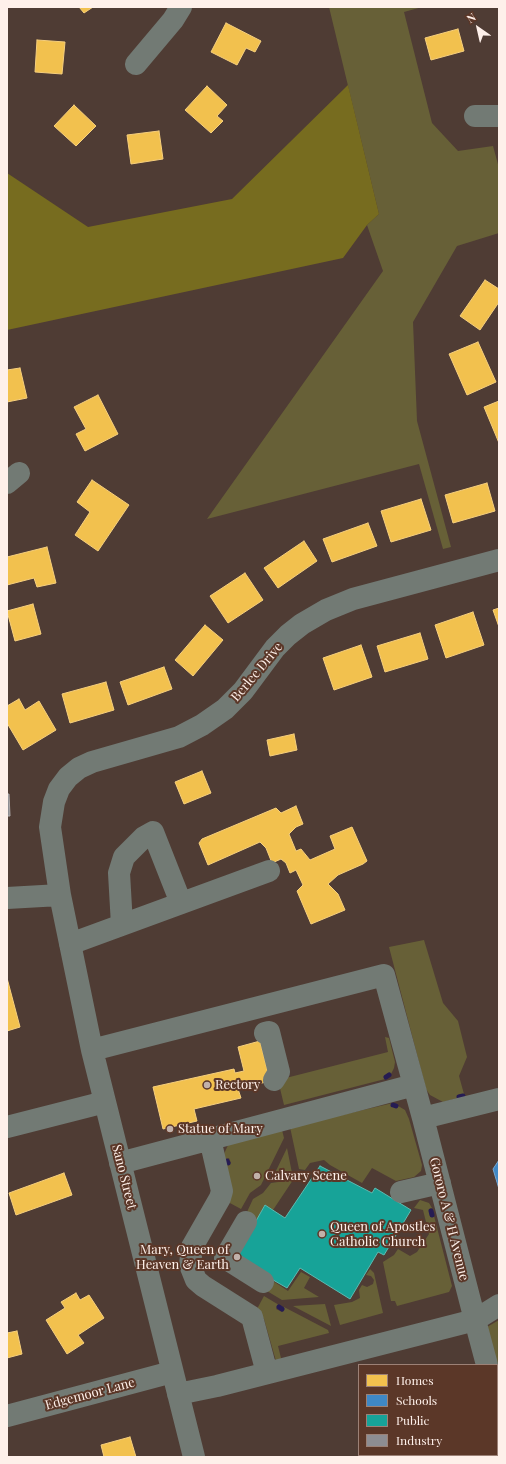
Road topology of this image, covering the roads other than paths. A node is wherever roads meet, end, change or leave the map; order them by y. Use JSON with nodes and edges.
{"nodes":[{"id":1,"x":181,"y":7,"type":"edge"},
{"id":2,"x":136,"y":64,"type":"dead end"},
{"id":3,"x":475,"y":116,"type":"dead end"},
{"id":4,"x":499,"y":116,"type":"edge"},
{"id":5,"x":499,"y":560,"type":"edge"},
{"id":6,"x":269,"y":872,"type":"dead end"},
{"id":7,"x":60,"y":895,"type":"junction"},
{"id":8,"x":7,"y":898,"type":"edge"},
{"id":9,"x":181,"y":903,"type":"junction"},
{"id":10,"x":122,"y":925,"type":"junction"},
{"id":11,"x":70,"y":944,"type":"junction"},
{"id":12,"x":265,"y":1033,"type":"dead end"},
{"id":13,"x":92,"y":1050,"type":"junction"},
{"id":14,"x":274,"y":1080,"type":"dead end"},
{"id":15,"x":414,"y":1085,"type":"junction"},
{"id":16,"x":499,"y":1099,"type":"edge"},
{"id":17,"x":105,"y":1102,"type":"junction"},
{"id":18,"x":423,"y":1118,"type":"junction"},
{"id":19,"x":7,"y":1127,"type":"edge"},
{"id":20,"x":210,"y":1139,"type":"junction"},
{"id":21,"x":120,"y":1163,"type":"junction"},
{"id":22,"x":440,"y":1183,"type":"junction"},
{"id":23,"x":401,"y":1192,"type":"dead end"},
{"id":24,"x":246,"y":1222,"type":"dead end"},
{"id":25,"x":263,"y":1282,"type":"dead end"},
{"id":26,"x":499,"y":1304,"type":"edge"},
{"id":27,"x":475,"y":1320,"type":"junction"},
{"id":28,"x":487,"y":1364,"type":"edge"},
{"id":29,"x":172,"y":1372,"type":"junction"},
{"id":30,"x":267,"y":1373,"type":"junction"},
{"id":31,"x":178,"y":1394,"type":"junction"},
{"id":32,"x":7,"y":1416,"type":"edge"},
{"id":33,"x":194,"y":1457,"type":"edge"}],
"edges":[{"from":1,"to":2,"type":"street"},
{"from":3,"to":4,"type":"street"},
{"from":5,"to":7,"type":"street","name":"Berlee Drive"},
{"from":6,"to":9,"type":"street"},
{"from":7,"to":8,"type":"street"},
{"from":7,"to":11,"type":"street","name":"Sano Street"},
{"from":9,"to":10,"type":"street"},
{"from":9,"to":10,"type":"street"},
{"from":10,"to":11,"type":"street"},
{"from":11,"to":13,"type":"street","name":"Sano Street"},
{"from":12,"to":14,"type":"street"},
{"from":13,"to":15,"type":"street","name":"Gororo A & H Avenue"},
{"from":13,"to":17,"type":"street","name":"Sano Street"},
{"from":15,"to":18,"type":"street","name":"Gororo A & H Avenue"},
{"from":15,"to":20,"type":"street"},
{"from":16,"to":18,"type":"street"},
{"from":17,"to":19,"type":"street"},
{"from":17,"to":21,"type":"street","name":"Sano Street"},
{"from":18,"to":22,"type":"street","name":"Gororo A & H Avenue"},
{"from":20,"to":21,"type":"street"},
{"from":20,"to":30,"type":"street"},
{"from":21,"to":29,"type":"street","name":"Sano Street"},
{"from":22,"to":23,"type":"street"},
{"from":22,"to":27,"type":"street","name":"Gororo A & H Avenue"},
{"from":24,"to":25,"type":"street"},
{"from":26,"to":27,"type":"street"},
{"from":27,"to":28,"type":"street","name":"Gororo A & H Avenue"},
{"from":27,"to":30,"type":"street"},
{"from":29,"to":31,"type":"street","name":"Sano Street"},
{"from":29,"to":32,"type":"street","name":"Edgemoor Lane"},
{"from":30,"to":31,"type":"street"},
{"from":31,"to":33,"type":"street","name":"Sano Street"}]}
